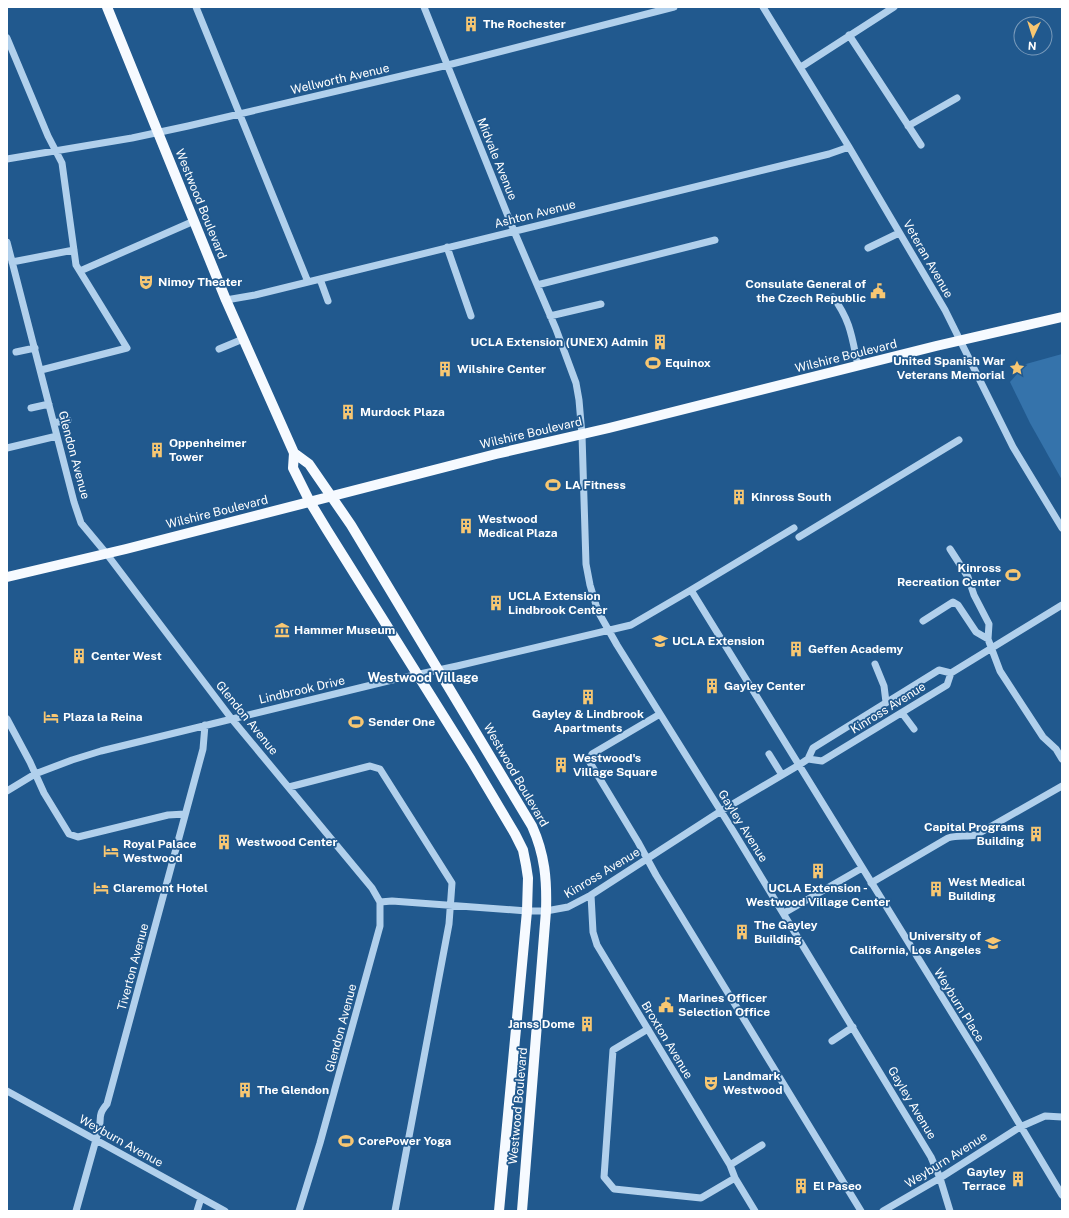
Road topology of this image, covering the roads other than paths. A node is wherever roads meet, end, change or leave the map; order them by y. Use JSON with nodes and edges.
{"nodes":[{"id":1,"x":107,"y":7,"type":"edge"},
{"id":2,"x":196,"y":7,"type":"edge"},
{"id":3,"x":424,"y":7,"type":"edge"},
{"id":4,"x":674,"y":7,"type":"edge"},
{"id":5,"x":763,"y":7,"type":"edge"},
{"id":6,"x":894,"y":7,"type":"edge"},
{"id":7,"x":849,"y":35,"type":"junction"},
{"id":8,"x":7,"y":38,"type":"edge"},
{"id":9,"x":448,"y":65,"type":"junction"},
{"id":10,"x":800,"y":67,"type":"junction"},
{"id":11,"x":957,"y":98,"type":"dead end"},
{"id":12,"x":240,"y":114,"type":"junction"},
{"id":13,"x":908,"y":126,"type":"junction"},
{"id":14,"x":158,"y":132,"type":"junction"},
{"id":15,"x":921,"y":145,"type":"dead end"},
{"id":16,"x":849,"y":147,"type":"junction"},
{"id":17,"x":56,"y":151,"type":"junction"},
{"id":18,"x":7,"y":159,"type":"edge"},
{"id":19,"x":194,"y":221,"type":"junction"},
{"id":20,"x":514,"y":230,"type":"junction"},
{"id":21,"x":899,"y":233,"type":"junction"},
{"id":22,"x":715,"y":240,"type":"dead end"},
{"id":23,"x":7,"y":242,"type":"edge"},
{"id":24,"x":447,"y":247,"type":"junction"},
{"id":25,"x":868,"y":248,"type":"dead end"},
{"id":26,"x":74,"y":250,"type":"junction"},
{"id":27,"x":8,"y":253,"type":"edge"},
{"id":28,"x":12,"y":262,"type":"junction"},
{"id":29,"x":80,"y":271,"type":"junction"},
{"id":30,"x":320,"y":279,"type":"junction"},
{"id":31,"x":308,"y":282,"type":"junction"},
{"id":32,"x":537,"y":285,"type":"junction"},
{"id":33,"x":834,"y":297,"type":"dead end"},
{"id":34,"x":226,"y":300,"type":"junction"},
{"id":35,"x":328,"y":300,"type":"dead end"},
{"id":36,"x":601,"y":304,"type":"dead end"},
{"id":37,"x":470,"y":316,"type":"dead end"},
{"id":38,"x":550,"y":316,"type":"junction"},
{"id":39,"x":1062,"y":317,"type":"edge"},
{"id":40,"x":243,"y":339,"type":"junction"},
{"id":41,"x":960,"y":340,"type":"junction"},
{"id":42,"x":35,"y":348,"type":"junction"},
{"id":43,"x":219,"y":349,"type":"dead end"},
{"id":44,"x":16,"y":352,"type":"dead end"},
{"id":45,"x":858,"y":366,"type":"junction"},
{"id":46,"x":41,"y":370,"type":"junction"},
{"id":47,"x":49,"y":404,"type":"junction"},
{"id":48,"x":31,"y":408,"type":"dead end"},
{"id":49,"x":68,"y":420,"type":"dead end"},
{"id":50,"x":54,"y":423,"type":"junction"},
{"id":51,"x":582,"y":434,"type":"junction"},
{"id":52,"x":57,"y":436,"type":"junction"},
{"id":53,"x":959,"y":440,"type":"dead end"},
{"id":54,"x":7,"y":448,"type":"edge"},
{"id":55,"x":294,"y":453,"type":"junction"},
{"id":56,"x":332,"y":496,"type":"junction"},
{"id":57,"x":310,"y":502,"type":"junction"},
{"id":58,"x":794,"y":528,"type":"dead end"},
{"id":59,"x":1062,"y":528,"type":"edge"},
{"id":60,"x":800,"y":537,"type":"dead end"},
{"id":61,"x":950,"y":549,"type":"dead end"},
{"id":62,"x":106,"y":553,"type":"junction"},
{"id":63,"x":7,"y":576,"type":"edge"},
{"id":64,"x":691,"y":590,"type":"junction"},
{"id":65,"x":1062,"y":605,"type":"edge"},
{"id":66,"x":923,"y":621,"type":"dead end"},
{"id":67,"x":609,"y":630,"type":"junction"},
{"id":68,"x":988,"y":639,"type":"junction"},
{"id":69,"x":992,"y":648,"type":"junction"},
{"id":70,"x":875,"y":664,"type":"dead end"},
{"id":71,"x":438,"y":670,"type":"junction"},
{"id":72,"x":951,"y":673,"type":"junction"},
{"id":73,"x":418,"y":675,"type":"junction"},
{"id":74,"x":886,"y":702,"type":"junction"},
{"id":75,"x":902,"y":713,"type":"junction"},
{"id":76,"x":660,"y":714,"type":"junction"},
{"id":77,"x":232,"y":718,"type":"junction"},
{"id":78,"x":7,"y":719,"type":"edge"},
{"id":79,"x":205,"y":725,"type":"junction"},
{"id":80,"x":914,"y":729,"type":"dead end"},
{"id":81,"x":770,"y":754,"type":"dead end"},
{"id":82,"x":808,"y":759,"type":"junction"},
{"id":83,"x":1062,"y":759,"type":"edge"},
{"id":84,"x":799,"y":765,"type":"junction"},
{"id":85,"x":35,"y":774,"type":"junction"},
{"id":86,"x":782,"y":775,"type":"junction"},
{"id":87,"x":1062,"y":786,"type":"edge"},
{"id":88,"x":289,"y":787,"type":"junction"},
{"id":89,"x":7,"y":791,"type":"edge"},
{"id":90,"x":721,"y":811,"type":"junction"},
{"id":91,"x":185,"y":814,"type":"junction"},
{"id":92,"x":646,"y":859,"type":"junction"},
{"id":93,"x":862,"y":868,"type":"junction"},
{"id":94,"x":871,"y":882,"type":"junction"},
{"id":95,"x":591,"y":895,"type":"junction"},
{"id":96,"x":380,"y":902,"type":"junction"},
{"id":97,"x":451,"y":905,"type":"junction"},
{"id":98,"x":527,"y":911,"type":"junction"},
{"id":99,"x":546,"y":911,"type":"junction"},
{"id":100,"x":784,"y":913,"type":"junction"},
{"id":101,"x":853,"y":1027,"type":"junction"},
{"id":102,"x":648,"y":1029,"type":"junction"},
{"id":103,"x":832,"y":1041,"type":"dead end"},
{"id":104,"x":7,"y":1091,"type":"edge"},
{"id":105,"x":1062,"y":1117,"type":"edge"},
{"id":106,"x":1020,"y":1126,"type":"junction"},
{"id":107,"x":96,"y":1140,"type":"junction"},
{"id":108,"x":762,"y":1145,"type":"dead end"},
{"id":109,"x":730,"y":1165,"type":"junction"},
{"id":110,"x":735,"y":1178,"type":"junction"},
{"id":111,"x":940,"y":1178,"type":"junction"},
{"id":112,"x":1062,"y":1195,"type":"edge"},
{"id":113,"x":201,"y":1198,"type":"junction"},
{"id":114,"x":76,"y":1211,"type":"edge"},
{"id":115,"x":197,"y":1211,"type":"edge"},
{"id":116,"x":225,"y":1211,"type":"edge"},
{"id":117,"x":299,"y":1211,"type":"edge"},
{"id":118,"x":395,"y":1211,"type":"edge"},
{"id":119,"x":499,"y":1211,"type":"edge"},
{"id":120,"x":522,"y":1211,"type":"edge"},
{"id":121,"x":755,"y":1211,"type":"edge"},
{"id":122,"x":861,"y":1211,"type":"edge"},
{"id":123,"x":883,"y":1211,"type":"edge"},
{"id":124,"x":950,"y":1211,"type":"edge"}],
"edges":[{"from":1,"to":14,"type":"main road","name":"Westwood Boulevard"},
{"from":2,"to":12,"type":"street"},
{"from":3,"to":9,"type":"street","name":"Midvale Avenue"},
{"from":4,"to":9,"type":"street","name":"Wellworth Avenue"},
{"from":5,"to":10,"type":"street","name":"Veteran Avenue"},
{"from":6,"to":7,"type":"street"},
{"from":7,"to":10,"type":"street"},
{"from":7,"to":13,"type":"street"},
{"from":8,"to":17,"type":"street"},
{"from":9,"to":12,"type":"street","name":"Wellworth Avenue"},
{"from":9,"to":20,"type":"street","name":"Midvale Avenue"},
{"from":10,"to":16,"type":"street","name":"Veteran Avenue"},
{"from":11,"to":13,"type":"street"},
{"from":12,"to":14,"type":"street","name":"Wellworth Avenue"},
{"from":12,"to":31,"type":"street"},
{"from":13,"to":15,"type":"street"},
{"from":14,"to":17,"type":"street","name":"Wellworth Avenue"},
{"from":14,"to":19,"type":"main road","name":"Westwood Boulevard"},
{"from":16,"to":20,"type":"street","name":"Ashton Avenue"},
{"from":16,"to":21,"type":"street","name":"Veteran Avenue"},
{"from":17,"to":18,"type":"street","name":"Wellworth Avenue"},
{"from":17,"to":26,"type":"street"},
{"from":19,"to":29,"type":"street"},
{"from":19,"to":34,"type":"main road","name":"Westwood Boulevard"},
{"from":20,"to":24,"type":"street","name":"Ashton Avenue"},
{"from":20,"to":32,"type":"street","name":"Midvale Avenue"},
{"from":21,"to":25,"type":"street"},
{"from":21,"to":41,"type":"street","name":"Veteran Avenue"},
{"from":22,"to":32,"type":"street"},
{"from":23,"to":27,"type":"street","name":"Glendon Avenue"},
{"from":24,"to":30,"type":"street","name":"Ashton Avenue"},
{"from":24,"to":37,"type":"street"},
{"from":26,"to":28,"type":"street"},
{"from":26,"to":29,"type":"street"},
{"from":27,"to":28,"type":"street","name":"Glendon Avenue"},
{"from":28,"to":42,"type":"street","name":"Glendon Avenue"},
{"from":29,"to":46,"type":"street"},
{"from":30,"to":31,"type":"street","name":"Ashton Avenue"},
{"from":30,"to":35,"type":"street"},
{"from":31,"to":34,"type":"street","name":"Ashton Avenue"},
{"from":32,"to":38,"type":"street","name":"Midvale Avenue"},
{"from":33,"to":45,"type":"street"},
{"from":34,"to":40,"type":"main road","name":"Westwood Boulevard"},
{"from":36,"to":38,"type":"street"},
{"from":38,"to":51,"type":"street","name":"Midvale Avenue"},
{"from":39,"to":41,"type":"main road","name":"Wilshire Boulevard"},
{"from":40,"to":43,"type":"street"},
{"from":40,"to":55,"type":"main road","name":"Westwood Boulevard"},
{"from":41,"to":45,"type":"main road","name":"Wilshire Boulevard"},
{"from":41,"to":59,"type":"street","name":"Veteran Avenue"},
{"from":42,"to":44,"type":"street"},
{"from":42,"to":46,"type":"street","name":"Glendon Avenue"},
{"from":45,"to":51,"type":"main road","name":"Wilshire Boulevard"},
{"from":46,"to":47,"type":"street","name":"Glendon Avenue"},
{"from":47,"to":48,"type":"street"},
{"from":47,"to":50,"type":"street","name":"Glendon Avenue"},
{"from":49,"to":50,"type":"street"},
{"from":50,"to":52,"type":"street","name":"Glendon Avenue"},
{"from":51,"to":56,"type":"main road","name":"Wilshire Boulevard"},
{"from":51,"to":67,"type":"street","name":"Gayley Avenue"},
{"from":52,"to":54,"type":"street"},
{"from":52,"to":62,"type":"street","name":"Glendon Avenue"},
{"from":53,"to":60,"type":"street"},
{"from":55,"to":56,"type":"main road","name":"Westwood Boulevard"},
{"from":55,"to":57,"type":"main road","name":"Westwood Boulevard"},
{"from":56,"to":57,"type":"main road","name":"Wilshire Boulevard"},
{"from":56,"to":71,"type":"main road","name":"Westwood Boulevard"},
{"from":57,"to":62,"type":"main road","name":"Wilshire Boulevard"},
{"from":57,"to":73,"type":"main road","name":"Westwood Boulevard"},
{"from":58,"to":64,"type":"street","name":"Lindbrook Drive"},
{"from":61,"to":68,"type":"street"},
{"from":62,"to":63,"type":"main road","name":"Wilshire Boulevard"},
{"from":62,"to":77,"type":"street","name":"Glendon Avenue"},
{"from":64,"to":67,"type":"street","name":"Lindbrook Drive"},
{"from":64,"to":84,"type":"street","name":"Weyburn Place"},
{"from":65,"to":69,"type":"street","name":"Kinross Avenue"},
{"from":66,"to":68,"type":"street"},
{"from":67,"to":71,"type":"street","name":"Lindbrook Drive"},
{"from":67,"to":76,"type":"street","name":"Gayley Avenue"},
{"from":68,"to":69,"type":"street"},
{"from":69,"to":72,"type":"street","name":"Kinross Avenue"},
{"from":69,"to":83,"type":"street"},
{"from":70,"to":74,"type":"street"},
{"from":71,"to":73,"type":"street","name":"Lindbrook Drive"},
{"from":71,"to":99,"type":"main road","name":"Westwood Boulevard"},
{"from":72,"to":74,"type":"street","name":"Kinross Avenue"},
{"from":72,"to":75,"type":"street","name":"Kinross Avenue"},
{"from":73,"to":77,"type":"street","name":"Lindbrook Drive"},
{"from":73,"to":98,"type":"main road","name":"Westwood Boulevard"},
{"from":74,"to":82,"type":"street","name":"Kinross Avenue"},
{"from":75,"to":80,"type":"street"},
{"from":75,"to":82,"type":"street","name":"Kinross Avenue"},
{"from":76,"to":90,"type":"street","name":"Gayley Avenue"},
{"from":76,"to":92,"type":"street"},
{"from":77,"to":79,"type":"street","name":"Lindbrook Drive"},
{"from":77,"to":88,"type":"street","name":"Glendon Avenue"},
{"from":78,"to":85,"type":"street"},
{"from":79,"to":85,"type":"street","name":"Lindbrook Drive"},
{"from":79,"to":91,"type":"street","name":"Tiverton Avenue"},
{"from":81,"to":86,"type":"street"},
{"from":82,"to":84,"type":"street","name":"Kinross Avenue"},
{"from":84,"to":86,"type":"street","name":"Kinross Avenue"},
{"from":84,"to":93,"type":"street","name":"Weyburn Place"},
{"from":85,"to":89,"type":"street","name":"Lindbrook Drive"},
{"from":85,"to":91,"type":"street"},
{"from":86,"to":90,"type":"street","name":"Kinross Avenue"},
{"from":87,"to":94,"type":"street"},
{"from":88,"to":96,"type":"street","name":"Glendon Avenue"},
{"from":88,"to":97,"type":"street"},
{"from":90,"to":92,"type":"street","name":"Kinross Avenue"},
{"from":90,"to":100,"type":"street","name":"Gayley Avenue"},
{"from":91,"to":107,"type":"street","name":"Tiverton Avenue"},
{"from":92,"to":95,"type":"street","name":"Kinross Avenue"},
{"from":92,"to":122,"type":"street"},
{"from":93,"to":94,"type":"street","name":"Weyburn Place"},
{"from":93,"to":100,"type":"street"},
{"from":94,"to":106,"type":"street","name":"Weyburn Place"},
{"from":95,"to":99,"type":"street","name":"Kinross Avenue"},
{"from":95,"to":102,"type":"street","name":"Broxton Avenue"},
{"from":96,"to":97,"type":"street","name":"Kinross Avenue"},
{"from":96,"to":117,"type":"street","name":"Glendon Avenue"},
{"from":97,"to":98,"type":"street","name":"Kinross Avenue"},
{"from":97,"to":118,"type":"street"},
{"from":98,"to":99,"type":"street","name":"Kinross Avenue"},
{"from":98,"to":119,"type":"main road","name":"Westwood Boulevard"},
{"from":99,"to":120,"type":"main road","name":"Westwood Boulevard"},
{"from":100,"to":101,"type":"street","name":"Gayley Avenue"},
{"from":101,"to":103,"type":"street"},
{"from":101,"to":111,"type":"street","name":"Gayley Avenue"},
{"from":102,"to":109,"type":"street","name":"Broxton Avenue"},
{"from":102,"to":110,"type":"street"},
{"from":104,"to":107,"type":"street","name":"Weyburn Avenue"},
{"from":105,"to":106,"type":"street","name":"Weyburn Avenue"},
{"from":106,"to":111,"type":"street","name":"Weyburn Avenue"},
{"from":106,"to":112,"type":"street","name":"Weyburn Place"},
{"from":107,"to":113,"type":"street","name":"Weyburn Avenue"},
{"from":107,"to":114,"type":"street","name":"Tiverton Avenue"},
{"from":108,"to":109,"type":"street"},
{"from":109,"to":110,"type":"street","name":"Broxton Avenue"},
{"from":110,"to":121,"type":"street","name":"Broxton Avenue"},
{"from":111,"to":123,"type":"street","name":"Weyburn Avenue"},
{"from":111,"to":124,"type":"street","name":"Gayley Avenue"},
{"from":113,"to":115,"type":"street"},
{"from":113,"to":116,"type":"street","name":"Weyburn Avenue"}]}
